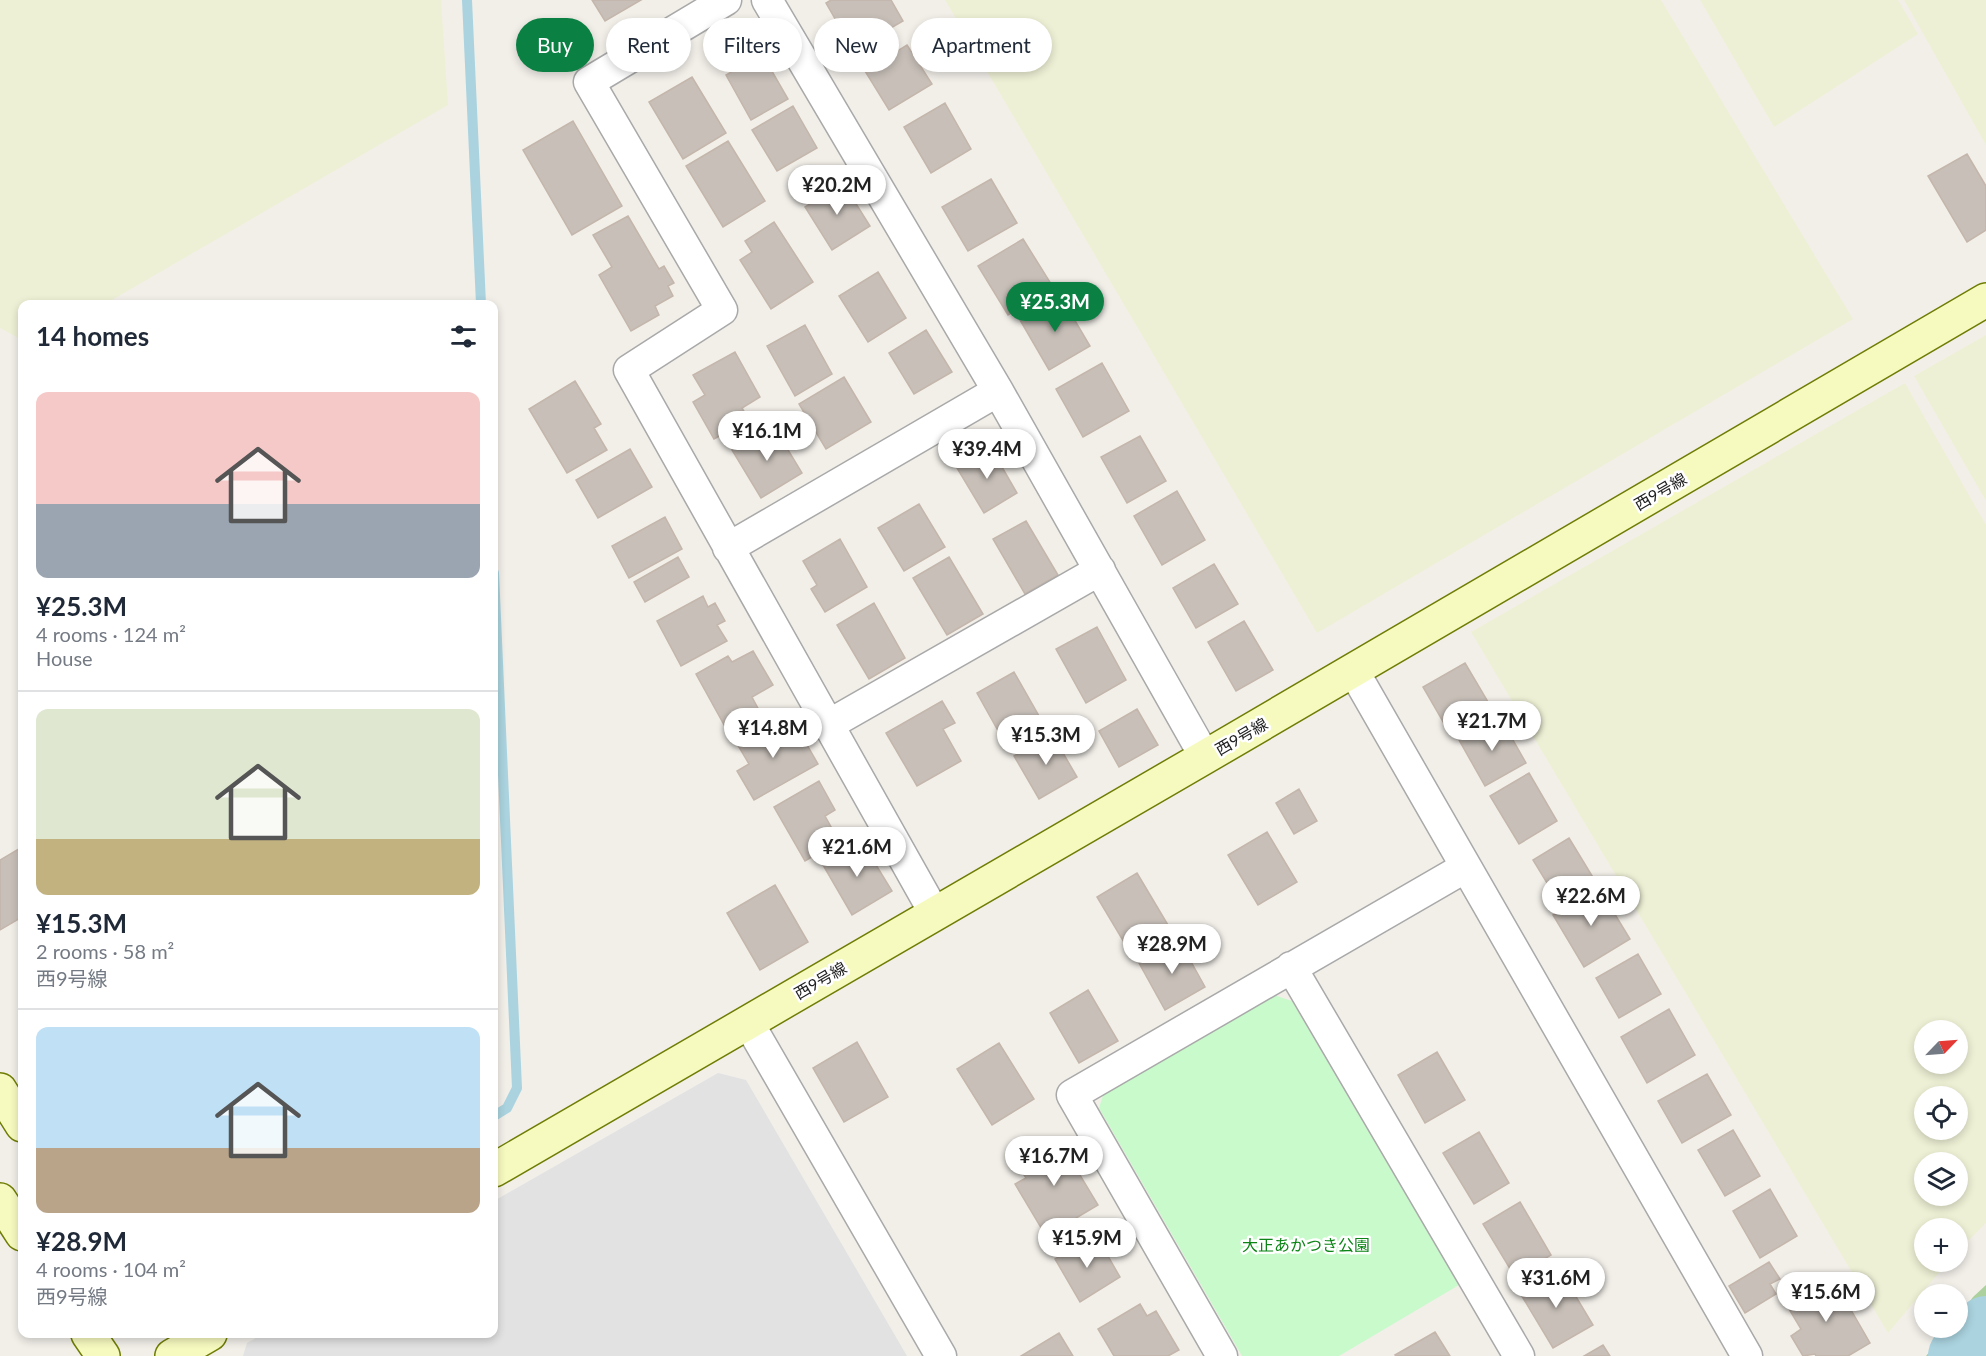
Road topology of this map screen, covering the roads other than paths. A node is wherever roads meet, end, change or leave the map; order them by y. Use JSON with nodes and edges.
{"nodes":[{"id":1,"x":726,"y":0,"type":"edge"},
{"id":2,"x":767,"y":0,"type":"edge"},
{"id":3,"x":1986,"y":300,"type":"edge"},
{"id":4,"x":998,"y":391,"type":"junction"},
{"id":5,"x":728,"y":548,"type":"junction"},
{"id":6,"x":1100,"y":570,"type":"junction"},
{"id":7,"x":1353,"y":670,"type":"junction"},
{"id":8,"x":830,"y":724,"type":"junction"},
{"id":9,"x":1205,"y":757,"type":"junction"},
{"id":10,"x":1466,"y":867,"type":"junction"},
{"id":11,"x":935,"y":914,"type":"junction"},
{"id":12,"x":1291,"y":967,"type":"junction"},
{"id":13,"x":748,"y":1022,"type":"junction"},
{"id":14,"x":0,"y":1090,"type":"edge"},
{"id":15,"x":18,"y":1119,"type":"edge"},
{"id":16,"x":498,"y":1168,"type":"edge"},
{"id":17,"x":0,"y":1200,"type":"edge"},
{"id":18,"x":18,"y":1228,"type":"edge"},
{"id":19,"x":91,"y":1338,"type":"edge"},
{"id":20,"x":159,"y":1338,"type":"edge"},
{"id":21,"x":203,"y":1338,"type":"edge"},
{"id":22,"x":103,"y":1356,"type":"edge"},
{"id":23,"x":172,"y":1356,"type":"edge"},
{"id":24,"x":941,"y":1356,"type":"edge"},
{"id":25,"x":1222,"y":1356,"type":"edge"},
{"id":26,"x":1519,"y":1356,"type":"edge"},
{"id":27,"x":1747,"y":1356,"type":"edge"}],
"edges":[{"from":1,"to":5,"type":"street"},
{"from":2,"to":4,"type":"street"},
{"from":3,"to":7,"type":"street","name":"西9号線"},
{"from":4,"to":5,"type":"street"},
{"from":4,"to":6,"type":"street"},
{"from":5,"to":8,"type":"street"},
{"from":6,"to":8,"type":"street"},
{"from":6,"to":9,"type":"street"},
{"from":7,"to":9,"type":"street","name":"西9号線"},
{"from":7,"to":10,"type":"street"},
{"from":8,"to":11,"type":"street"},
{"from":9,"to":11,"type":"street","name":"西9号線"},
{"from":10,"to":12,"type":"street"},
{"from":10,"to":27,"type":"street"},
{"from":11,"to":13,"type":"street","name":"西9号線"},
{"from":12,"to":25,"type":"street"},
{"from":12,"to":26,"type":"street"},
{"from":13,"to":16,"type":"street","name":"西9号線"},
{"from":13,"to":24,"type":"street"},
{"from":14,"to":15,"type":"street"},
{"from":17,"to":18,"type":"street"},
{"from":19,"to":22,"type":"street"},
{"from":20,"to":23,"type":"street"},
{"from":21,"to":23,"type":"street"}]}
